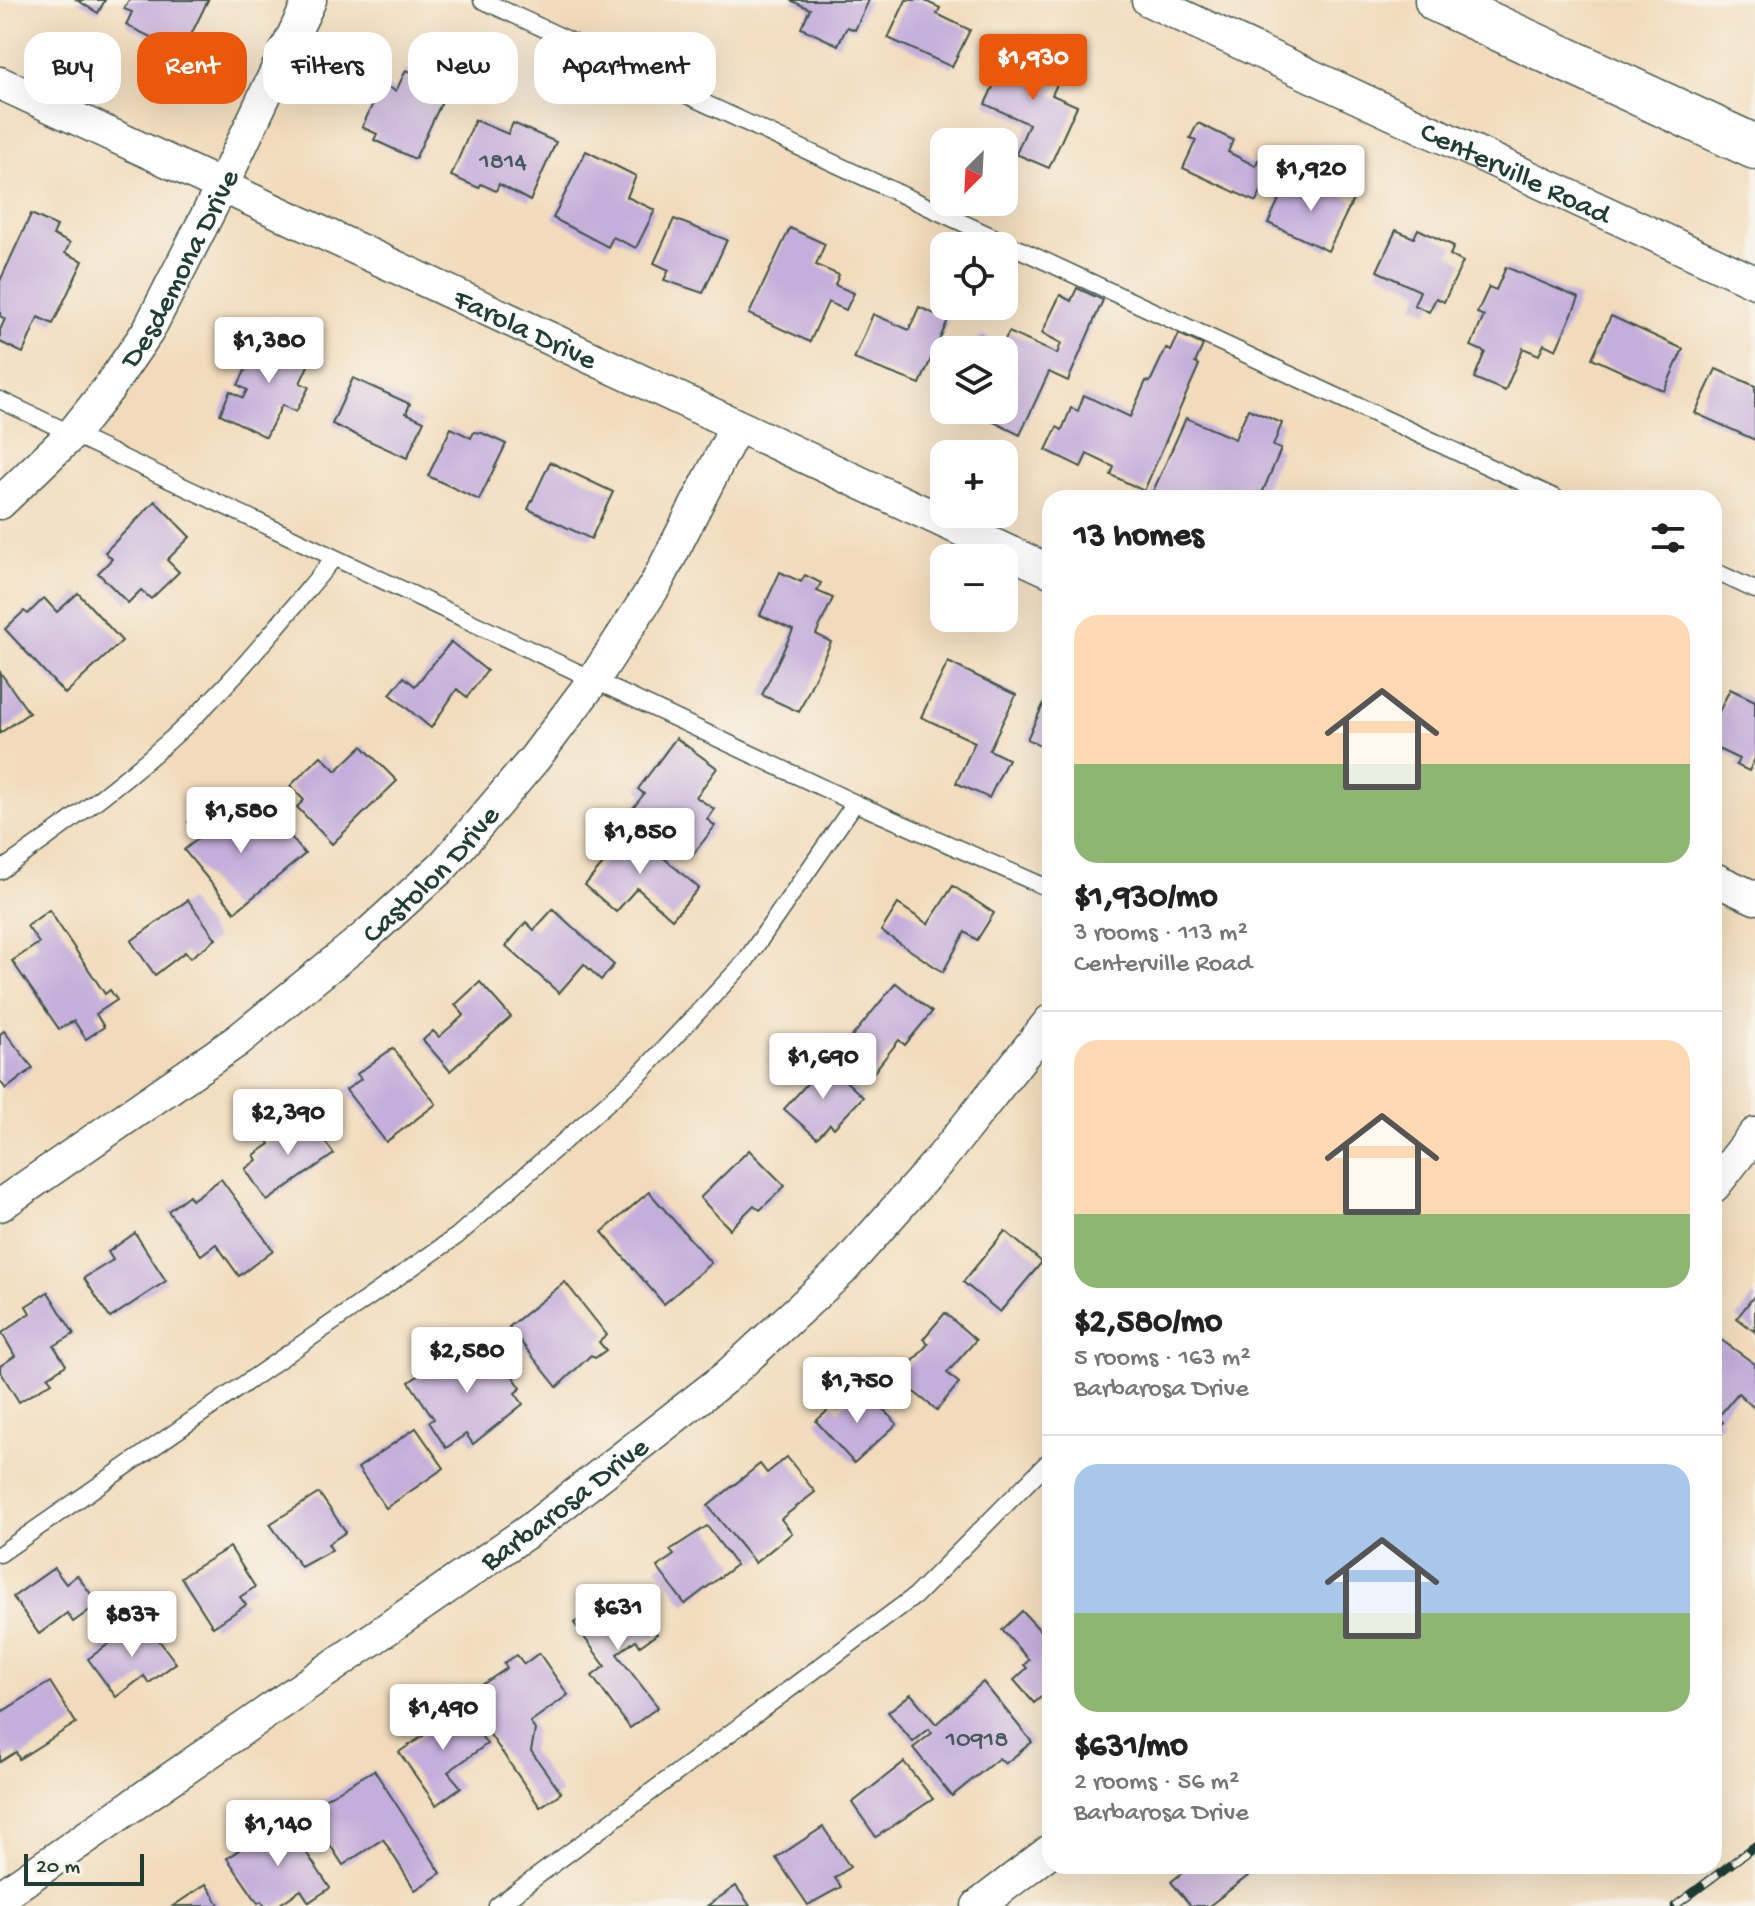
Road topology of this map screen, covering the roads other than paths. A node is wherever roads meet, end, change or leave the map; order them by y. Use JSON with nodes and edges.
{"nodes":[{"id":1,"x":310,"y":0,"type":"edge"},
{"id":2,"x":482,"y":0,"type":"edge"},
{"id":3,"x":1148,"y":0,"type":"edge"},
{"id":4,"x":1437,"y":0,"type":"edge"},
{"id":5,"x":0,"y":83,"type":"edge"},
{"id":6,"x":1755,"y":147,"type":"edge"},
{"id":7,"x":222,"y":186,"type":"junction"},
{"id":8,"x":1755,"y":282,"type":"edge"},
{"id":9,"x":0,"y":400,"type":"edge"},
{"id":10,"x":736,"y":427,"type":"junction"},
{"id":11,"x":73,"y":433,"type":"junction"},
{"id":12,"x":1539,"y":490,"type":"edge"},
{"id":13,"x":0,"y":503,"type":"edge"},
{"id":14,"x":334,"y":558,"type":"junction"},
{"id":15,"x":1042,"y":567,"type":"edge"},
{"id":16,"x":1722,"y":575,"type":"edge"},
{"id":17,"x":1755,"y":590,"type":"edge"},
{"id":18,"x":595,"y":678,"type":"junction"},
{"id":19,"x":855,"y":803,"type":"junction"},
{"id":20,"x":0,"y":871,"type":"edge"},
{"id":21,"x":1722,"y":883,"type":"edge"},
{"id":22,"x":1042,"y":885,"type":"edge"},
{"id":23,"x":1755,"y":898,"type":"edge"},
{"id":24,"x":1042,"y":1031,"type":"edge"},
{"id":25,"x":1755,"y":1134,"type":"edge"},
{"id":26,"x":1722,"y":1176,"type":"edge"},
{"id":27,"x":0,"y":1205,"type":"edge"},
{"id":28,"x":1042,"y":1468,"type":"edge"},
{"id":29,"x":0,"y":1554,"type":"edge"},
{"id":30,"x":1042,"y":1857,"type":"edge"},
{"id":31,"x":0,"y":1897,"type":"edge"},
{"id":32,"x":497,"y":1906,"type":"edge"},
{"id":33,"x":978,"y":1906,"type":"edge"}],
"edges":[{"from":1,"to":7,"type":"street","name":"Desdemona Drive"},
{"from":2,"to":12,"type":"lane"},
{"from":3,"to":8,"type":"street","name":"Centerville Road"},
{"from":4,"to":6,"type":"street"},
{"from":5,"to":7,"type":"street","name":"Farola Drive"},
{"from":7,"to":10,"type":"street","name":"Farola Drive"},
{"from":7,"to":11,"type":"street","name":"Desdemona Drive"},
{"from":9,"to":11,"type":"lane"},
{"from":10,"to":15,"type":"street","name":"Farola Drive"},
{"from":10,"to":18,"type":"street","name":"Castolon Drive"},
{"from":11,"to":13,"type":"street","name":"Desdemona Drive"},
{"from":11,"to":14,"type":"lane"},
{"from":14,"to":18,"type":"lane"},
{"from":14,"to":20,"type":"lane"},
{"from":16,"to":17,"type":"lane"},
{"from":18,"to":19,"type":"lane"},
{"from":18,"to":27,"type":"street","name":"Castolon Drive"},
{"from":19,"to":22,"type":"lane"},
{"from":19,"to":29,"type":"lane"},
{"from":21,"to":23,"type":"street"},
{"from":24,"to":31,"type":"street","name":"Barbarosa Drive"},
{"from":25,"to":26,"type":"street"},
{"from":28,"to":32,"type":"lane"},
{"from":30,"to":33,"type":"street"}]}
